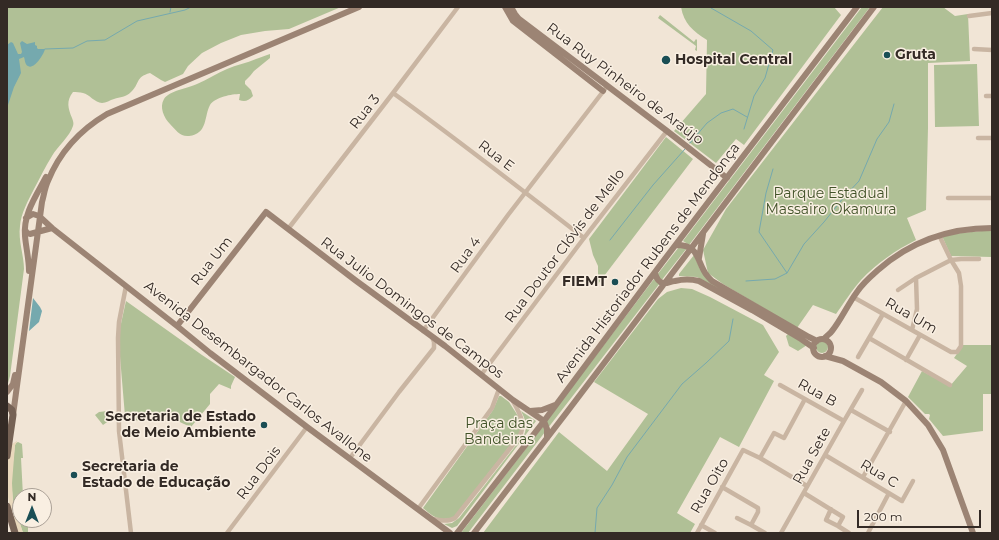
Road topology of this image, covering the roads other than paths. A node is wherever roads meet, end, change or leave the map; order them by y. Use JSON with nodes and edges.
{"nodes":[{"id":1,"x":351,"y":7,"type":"edge"},
{"id":2,"x":359,"y":7,"type":"edge"},
{"id":3,"x":458,"y":7,"type":"edge"},
{"id":4,"x":505,"y":7,"type":"edge"},
{"id":5,"x":512,"y":7,"type":"edge"},
{"id":6,"x":857,"y":7,"type":"edge"},
{"id":7,"x":874,"y":7,"type":"edge"},
{"id":8,"x":992,"y":13,"type":"edge"},
{"id":9,"x":969,"y":16,"type":"dead end"},
{"id":10,"x":974,"y":49,"type":"dead end"},
{"id":11,"x":992,"y":50,"type":"edge"},
{"id":12,"x":605,"y":88,"type":"junction"},
{"id":13,"x":393,"y":93,"type":"junction"},
{"id":14,"x":986,"y":96,"type":"dead end"},
{"id":15,"x":992,"y":96,"type":"edge"},
{"id":16,"x":667,"y":131,"type":"junction"},
{"id":17,"x":978,"y":138,"type":"dead end"},
{"id":18,"x":992,"y":138,"type":"edge"},
{"id":19,"x":727,"y":178,"type":"junction"},
{"id":20,"x":526,"y":192,"type":"junction"},
{"id":21,"x":948,"y":198,"type":"dead end"},
{"id":22,"x":992,"y":198,"type":"edge"},
{"id":23,"x":266,"y":212,"type":"joint"},
{"id":24,"x":26,"y":218,"type":"junction"},
{"id":25,"x":42,"y":218,"type":"junction"},
{"id":26,"x":52,"y":228,"type":"junction"},
{"id":27,"x":992,"y":228,"type":"edge"},
{"id":28,"x":288,"y":229,"type":"junction"},
{"id":29,"x":25,"y":230,"type":"junction"},
{"id":30,"x":37,"y":232,"type":"junction"},
{"id":31,"x":703,"y":232,"type":"junction"},
{"id":32,"x":939,"y":235,"type":"junction"},
{"id":33,"x":584,"y":238,"type":"junction"},
{"id":34,"x":676,"y":245,"type":"junction"},
{"id":35,"x":691,"y":248,"type":"junction"},
{"id":36,"x":699,"y":258,"type":"junction"},
{"id":37,"x":980,"y":258,"type":"dead end"},
{"id":38,"x":951,"y":260,"type":"junction"},
{"id":39,"x":655,"y":273,"type":"junction"},
{"id":40,"x":916,"y":278,"type":"junction"},
{"id":41,"x":664,"y":284,"type":"junction"},
{"id":42,"x":126,"y":286,"type":"junction"},
{"id":43,"x":898,"y":290,"type":"dead end"},
{"id":44,"x":853,"y":296,"type":"junction"},
{"id":45,"x":753,"y":308,"type":"junction"},
{"id":46,"x":883,"y":314,"type":"junction"},
{"id":47,"x":177,"y":326,"type":"junction"},
{"id":48,"x":833,"y":330,"type":"junction"},
{"id":49,"x":912,"y":330,"type":"junction"},
{"id":50,"x":423,"y":331,"type":"junction"},
{"id":51,"x":920,"y":335,"type":"junction"},
{"id":52,"x":431,"y":336,"type":"junction"},
{"id":53,"x":869,"y":338,"type":"junction"},
{"id":54,"x":820,"y":340,"type":"junction"},
{"id":55,"x":445,"y":346,"type":"junction"},
{"id":56,"x":831,"y":347,"type":"junction"},
{"id":57,"x":434,"y":348,"type":"junction"},
{"id":58,"x":814,"y":348,"type":"junction"},
{"id":59,"x":825,"y":356,"type":"junction"},
{"id":60,"x":858,"y":357,"type":"dead end"},
{"id":61,"x":906,"y":360,"type":"junction"},
{"id":62,"x":843,"y":361,"type":"junction"},
{"id":63,"x":481,"y":375,"type":"junction"},
{"id":64,"x":780,"y":385,"type":"dead end"},
{"id":65,"x":950,"y":385,"type":"dead end"},
{"id":66,"x":499,"y":389,"type":"junction"},
{"id":67,"x":862,"y":390,"type":"dead end"},
{"id":68,"x":7,"y":392,"type":"edge"},
{"id":69,"x":805,"y":399,"type":"junction"},
{"id":70,"x":513,"y":400,"type":"junction"},
{"id":71,"x":906,"y":401,"type":"junction"},
{"id":72,"x":557,"y":404,"type":"junction"},
{"id":73,"x":7,"y":406,"type":"edge"},
{"id":74,"x":850,"y":410,"type":"junction"},
{"id":75,"x":530,"y":411,"type":"junction"},
{"id":76,"x":13,"y":415,"type":"junction"},
{"id":77,"x":544,"y":421,"type":"junction"},
{"id":78,"x":844,"y":421,"type":"junction"},
{"id":79,"x":307,"y":427,"type":"junction"},
{"id":80,"x":890,"y":432,"type":"junction"},
{"id":81,"x":547,"y":438,"type":"junction"},
{"id":82,"x":7,"y":452,"type":"edge"},
{"id":83,"x":825,"y":455,"type":"junction"},
{"id":84,"x":7,"y":456,"type":"edge"},
{"id":85,"x":350,"y":458,"type":"junction"},
{"id":86,"x":760,"y":458,"type":"junction"},
{"id":87,"x":864,"y":477,"type":"junction"},
{"id":88,"x":913,"y":481,"type":"dead end"},
{"id":89,"x":807,"y":486,"type":"junction"},
{"id":90,"x":722,"y":488,"type":"junction"},
{"id":91,"x":804,"y":493,"type":"junction"},
{"id":92,"x":889,"y":493,"type":"junction"},
{"id":93,"x":7,"y":506,"type":"edge"},
{"id":94,"x":418,"y":509,"type":"junction"},
{"id":95,"x":831,"y":509,"type":"junction"},
{"id":96,"x":737,"y":518,"type":"dead end"},
{"id":97,"x":434,"y":521,"type":"junction"},
{"id":98,"x":701,"y":525,"type":"junction"},
{"id":99,"x":751,"y":525,"type":"junction"},
{"id":100,"x":838,"y":526,"type":"junction"},
{"id":101,"x":15,"y":533,"type":"edge"},
{"id":102,"x":131,"y":533,"type":"edge"},
{"id":103,"x":227,"y":533,"type":"edge"},
{"id":104,"x":440,"y":533,"type":"edge"},
{"id":105,"x":450,"y":533,"type":"edge"},
{"id":106,"x":457,"y":533,"type":"edge"},
{"id":107,"x":474,"y":533,"type":"edge"},
{"id":108,"x":697,"y":533,"type":"edge"},
{"id":109,"x":715,"y":533,"type":"edge"},
{"id":110,"x":765,"y":533,"type":"edge"},
{"id":111,"x":782,"y":533,"type":"edge"},
{"id":112,"x":849,"y":533,"type":"edge"},
{"id":113,"x":868,"y":533,"type":"edge"},
{"id":114,"x":973,"y":533,"type":"edge"}],
"edges":[{"from":1,"to":24,"type":"street"},
{"from":2,"to":25,"type":"street"},
{"from":3,"to":13,"type":"street","name":"Rua 3"},
{"from":4,"to":12,"type":"street","name":"Rua Ruy Pinheiro de Araújo"},
{"from":5,"to":12,"type":"street","name":"Rua Ruy Pinheiro de Araújo"},
{"from":6,"to":19,"type":"street","name":"Avenida Historiador Rubens de Mendonça"},
{"from":7,"to":31,"type":"street","name":"Avenida Historiador Rubens de Mendonça"},
{"from":8,"to":9,"type":"street"},
{"from":10,"to":11,"type":"street"},
{"from":12,"to":16,"type":"street","name":"Rua Ruy Pinheiro de Araújo"},
{"from":12,"to":20,"type":"street","name":"Rua 4"},
{"from":13,"to":20,"type":"street","name":"Rua E"},
{"from":13,"to":28,"type":"street","name":"Rua 3"},
{"from":14,"to":15,"type":"street"},
{"from":16,"to":19,"type":"street","name":"Rua Ruy Pinheiro de Araújo"},
{"from":16,"to":33,"type":"street","name":"Rua Doutor Clóvis de Mello"},
{"from":17,"to":18,"type":"street"},
{"from":19,"to":34,"type":"street","name":"Avenida Historiador Rubens de Mendonça"},
{"from":20,"to":33,"type":"street","name":"Rua E"},
{"from":20,"to":50,"type":"street","name":"Rua 4"},
{"from":21,"to":22,"type":"street"},
{"from":23,"to":28,"type":"street","name":"Rua Julio Domingos de Campos"},
{"from":23,"to":47,"type":"street","name":"Rua Um"},
{"from":24,"to":25,"type":"street"},
{"from":24,"to":29,"type":"street"},
{"from":25,"to":26,"type":"street","name":"Avenida Desembargador Carlos Avallone"},
{"from":25,"to":30,"type":"street"},
{"from":26,"to":30,"type":"street"},
{"from":26,"to":42,"type":"street","name":"Avenida Desembargador Carlos Avallone"},
{"from":27,"to":32,"type":"street"},
{"from":28,"to":50,"type":"street","name":"Rua Julio Domingos de Campos"},
{"from":29,"to":30,"type":"street"},
{"from":29,"to":68,"type":"street"},
{"from":30,"to":76,"type":"street"},
{"from":31,"to":35,"type":"street","name":"Avenida Historiador Rubens de Mendonça"},
{"from":31,"to":36,"type":"street"},
{"from":32,"to":38,"type":"street"},
{"from":32,"to":44,"type":"street"},
{"from":33,"to":63,"type":"street","name":"Rua Doutor Clóvis de Mello"},
{"from":34,"to":35,"type":"street"},
{"from":34,"to":39,"type":"street","name":"Avenida Historiador Rubens de Mendonça"},
{"from":35,"to":36,"type":"street"},
{"from":35,"to":41,"type":"street","name":"Avenida Historiador Rubens de Mendonça"},
{"from":36,"to":45,"type":"street"},
{"from":37,"to":38,"type":"street"},
{"from":38,"to":40,"type":"street"},
{"from":38,"to":51,"type":"street","name":"Rua Um"},
{"from":39,"to":41,"type":"street"},
{"from":39,"to":72,"type":"street","name":"Avenida Historiador Rubens de Mendonça"},
{"from":40,"to":43,"type":"street"},
{"from":40,"to":49,"type":"street"},
{"from":41,"to":45,"type":"street"},
{"from":41,"to":81,"type":"street","name":"Avenida Historiador Rubens de Mendonça"},
{"from":42,"to":47,"type":"street","name":"Avenida Desembargador Carlos Avallone"},
{"from":42,"to":102,"type":"street"},
{"from":44,"to":46,"type":"street","name":"Rua Um"},
{"from":44,"to":48,"type":"street"},
{"from":45,"to":54,"type":"street"},
{"from":45,"to":58,"type":"street"},
{"from":46,"to":49,"type":"street","name":"Rua Um"},
{"from":46,"to":53,"type":"street"},
{"from":47,"to":79,"type":"street","name":"Avenida Desembargador Carlos Avallone"},
{"from":48,"to":54,"type":"street"},
{"from":48,"to":56,"type":"street"},
{"from":49,"to":51,"type":"street","name":"Rua Um"},
{"from":50,"to":52,"type":"street","name":"Rua Julio Domingos de Campos"},
{"from":51,"to":61,"type":"street"},
{"from":52,"to":55,"type":"street","name":"Rua Julio Domingos de Campos"},
{"from":52,"to":57,"type":"street"},
{"from":53,"to":60,"type":"street"},
{"from":53,"to":61,"type":"street"},
{"from":54,"to":56,"type":"street"},
{"from":54,"to":58,"type":"street"},
{"from":55,"to":57,"type":"street"},
{"from":55,"to":63,"type":"street","name":"Rua Julio Domingos de Campos"},
{"from":56,"to":59,"type":"street"},
{"from":56,"to":62,"type":"street"},
{"from":57,"to":85,"type":"street"},
{"from":58,"to":59,"type":"street"},
{"from":59,"to":62,"type":"street"},
{"from":61,"to":65,"type":"street"},
{"from":62,"to":71,"type":"street"},
{"from":63,"to":66,"type":"street","name":"Rua Julio Domingos de Campos"},
{"from":64,"to":69,"type":"street","name":"Rua B"},
{"from":66,"to":70,"type":"street","name":"Rua Julio Domingos de Campos"},
{"from":66,"to":94,"type":"street"},
{"from":67,"to":74,"type":"street","name":"Rua Sete"},
{"from":69,"to":78,"type":"street","name":"Rua B"},
{"from":69,"to":86,"type":"street"},
{"from":70,"to":75,"type":"street","name":"Rua Julio Domingos de Campos"},
{"from":70,"to":97,"type":"street"},
{"from":71,"to":80,"type":"street"},
{"from":71,"to":114,"type":"street"},
{"from":72,"to":75,"type":"street"},
{"from":72,"to":77,"type":"street","name":"Avenida Historiador Rubens de Mendonça"},
{"from":73,"to":76,"type":"main road"},
{"from":74,"to":78,"type":"street","name":"Rua Sete"},
{"from":74,"to":80,"type":"street"},
{"from":75,"to":77,"type":"street","name":"Rua Julio Domingos de Campos"},
{"from":76,"to":82,"type":"main road"},
{"from":77,"to":81,"type":"street"},
{"from":77,"to":106,"type":"street","name":"Avenida Historiador Rubens de Mendonça"},
{"from":78,"to":83,"type":"street","name":"Rua Sete"},
{"from":79,"to":85,"type":"street","name":"Avenida Desembargador Carlos Avallone"},
{"from":79,"to":103,"type":"street","name":"Rua Dois"},
{"from":80,"to":87,"type":"street"},
{"from":81,"to":107,"type":"street","name":"Avenida Historiador Rubens de Mendonça"},
{"from":82,"to":84,"type":"main road"},
{"from":83,"to":87,"type":"street","name":"Rua C"},
{"from":83,"to":89,"type":"street","name":"Rua Sete"},
{"from":85,"to":94,"type":"street","name":"Avenida Desembargador Carlos Avallone"},
{"from":86,"to":89,"type":"street"},
{"from":86,"to":90,"type":"street","name":"Rua Oito"},
{"from":87,"to":92,"type":"street","name":"Rua C"},
{"from":88,"to":92,"type":"street","name":"Rua C"},
{"from":89,"to":91,"type":"street","name":"Rua Sete"},
{"from":90,"to":98,"type":"street","name":"Rua Oito"},
{"from":90,"to":99,"type":"street"},
{"from":91,"to":95,"type":"street"},
{"from":91,"to":111,"type":"street","name":"Rua Sete"},
{"from":92,"to":113,"type":"street"},
{"from":93,"to":101,"type":"main road"},
{"from":94,"to":97,"type":"street","name":"Avenida Desembargador Carlos Avallone"},
{"from":95,"to":100,"type":"street"},
{"from":95,"to":100,"type":"street"},
{"from":96,"to":99,"type":"street"},
{"from":97,"to":104,"type":"street"},
{"from":97,"to":105,"type":"street","name":"Avenida Desembargador Carlos Avallone"},
{"from":98,"to":108,"type":"street","name":"Rua Oito"},
{"from":98,"to":109,"type":"street"},
{"from":99,"to":110,"type":"street"},
{"from":100,"to":112,"type":"street"}]}
